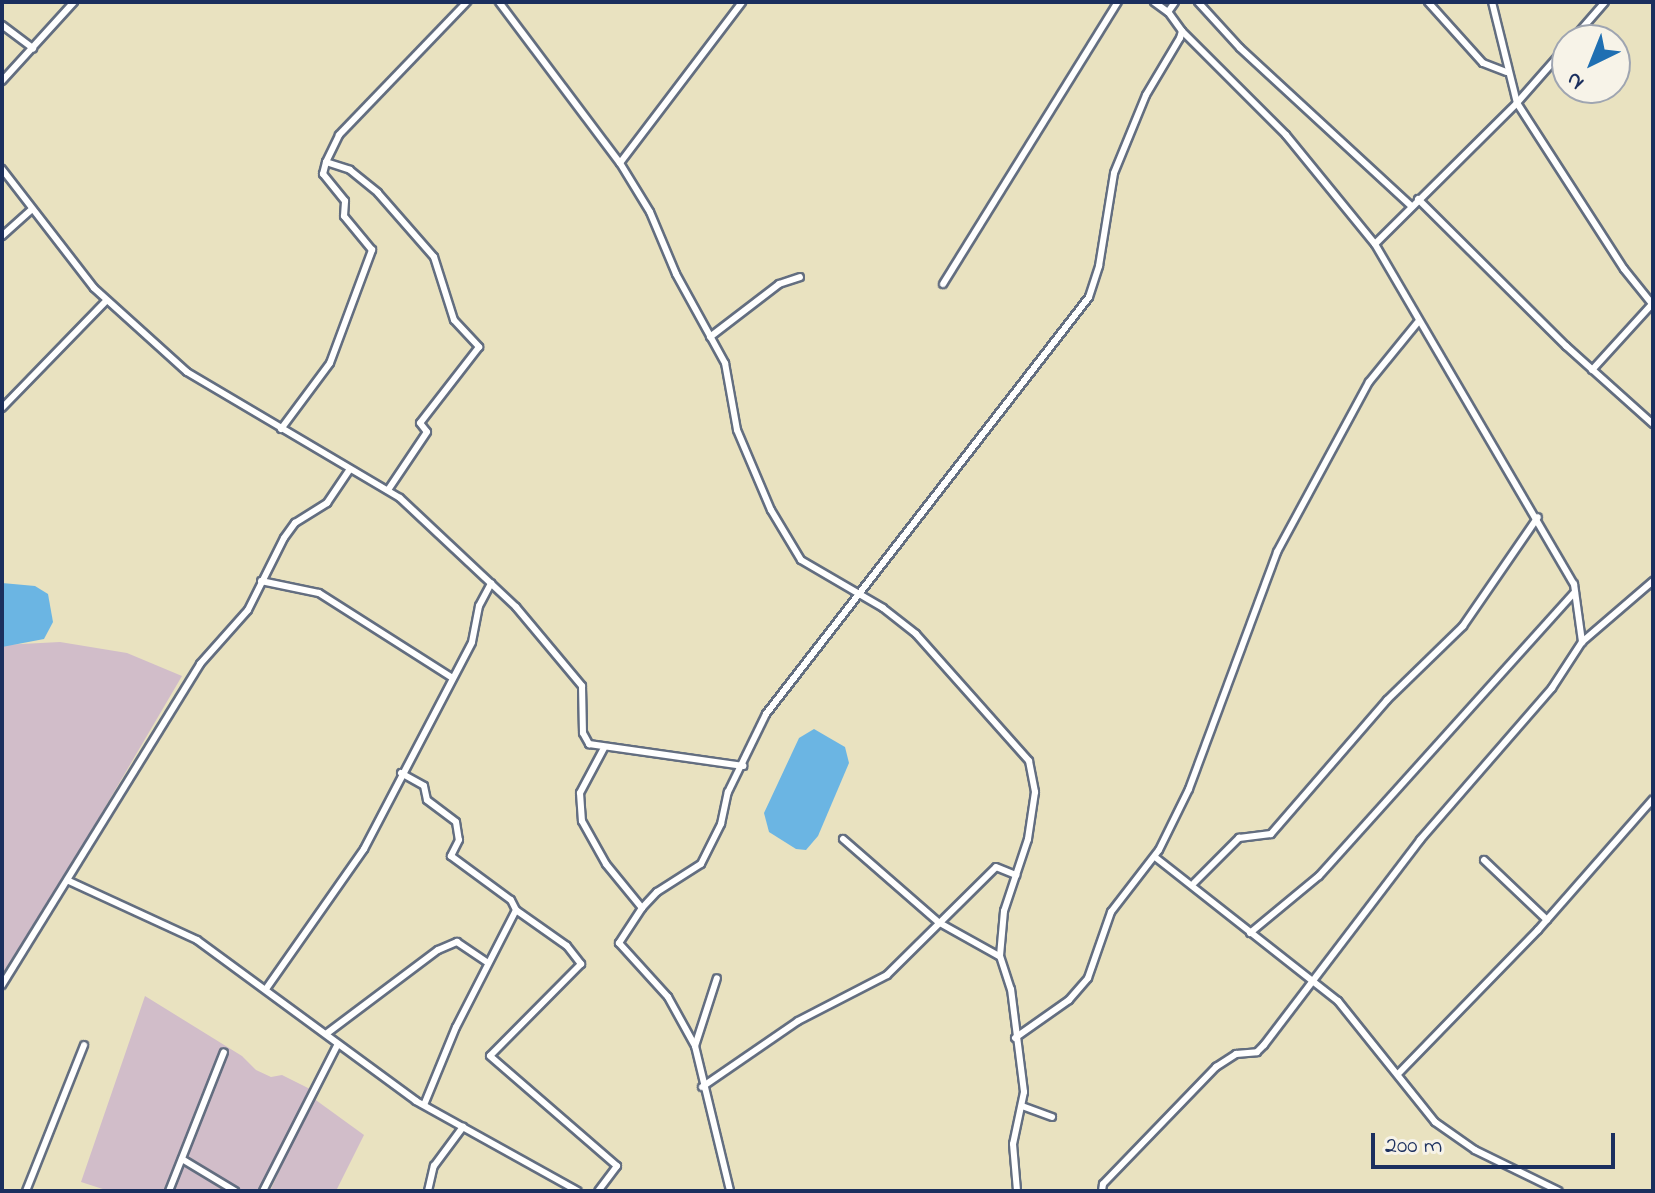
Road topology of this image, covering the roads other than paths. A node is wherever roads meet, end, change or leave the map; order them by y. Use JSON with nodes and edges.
{"nodes":[{"id":1,"x":74,"y":2,"type":"edge"},
{"id":2,"x":499,"y":2,"type":"edge"},
{"id":3,"x":742,"y":2,"type":"edge"},
{"id":4,"x":1118,"y":2,"type":"edge"},
{"id":5,"x":1154,"y":2,"type":"edge"},
{"id":6,"x":1175,"y":2,"type":"edge"},
{"id":7,"x":1198,"y":2,"type":"edge"},
{"id":8,"x":1428,"y":2,"type":"edge"},
{"id":9,"x":1492,"y":2,"type":"edge"},
{"id":10,"x":1605,"y":2,"type":"edge"},
{"id":11,"x":463,"y":3,"type":"edge"},
{"id":12,"x":1168,"y":12,"type":"junction"},
{"id":13,"x":1586,"y":24,"type":"edge"},
{"id":14,"x":2,"y":25,"type":"edge"},
{"id":15,"x":1182,"y":31,"type":"junction"},
{"id":16,"x":33,"y":48,"type":"junction"},
{"id":17,"x":1551,"y":64,"type":"edge"},
{"id":18,"x":1506,"y":72,"type":"junction"},
{"id":19,"x":2,"y":81,"type":"edge"},
{"id":20,"x":1517,"y":103,"type":"junction"},
{"id":21,"x":326,"y":162,"type":"junction"},
{"id":22,"x":620,"y":163,"type":"junction"},
{"id":23,"x":2,"y":169,"type":"edge"},
{"id":24,"x":1418,"y":199,"type":"junction"},
{"id":25,"x":1411,"y":206,"type":"junction"},
{"id":26,"x":31,"y":210,"type":"junction"},
{"id":27,"x":2,"y":236,"type":"edge"},
{"id":28,"x":1375,"y":244,"type":"junction"},
{"id":29,"x":800,"y":277,"type":"dead end"},
{"id":30,"x":943,"y":284,"type":"dead end"},
{"id":31,"x":106,"y":301,"type":"junction"},
{"id":32,"x":1653,"y":305,"type":"edge"},
{"id":33,"x":1418,"y":322,"type":"junction"},
{"id":34,"x":710,"y":337,"type":"junction"},
{"id":35,"x":1592,"y":370,"type":"junction"},
{"id":36,"x":2,"y":408,"type":"edge"},
{"id":37,"x":1653,"y":424,"type":"edge"},
{"id":38,"x":281,"y":429,"type":"junction"},
{"id":39,"x":350,"y":469,"type":"junction"},
{"id":40,"x":388,"y":490,"type":"junction"},
{"id":41,"x":1538,"y":517,"type":"junction"},
{"id":42,"x":261,"y":581,"type":"junction"},
{"id":43,"x":1653,"y":581,"type":"edge"},
{"id":44,"x":491,"y":583,"type":"junction"},
{"id":45,"x":1575,"y":592,"type":"junction"},
{"id":46,"x":860,"y":594,"type":"junction"},
{"id":47,"x":1582,"y":642,"type":"junction"},
{"id":48,"x":451,"y":677,"type":"junction"},
{"id":49,"x":604,"y":748,"type":"junction"},
{"id":50,"x":743,"y":766,"type":"junction"},
{"id":51,"x":401,"y":773,"type":"junction"},
{"id":52,"x":1653,"y":799,"type":"edge"},
{"id":53,"x":843,"y":839,"type":"dead end"},
{"id":54,"x":1155,"y":857,"type":"junction"},
{"id":55,"x":1484,"y":860,"type":"dead end"},
{"id":56,"x":1016,"y":875,"type":"junction"},
{"id":57,"x":69,"y":881,"type":"junction"},
{"id":58,"x":1194,"y":883,"type":"junction"},
{"id":59,"x":642,"y":908,"type":"junction"},
{"id":60,"x":516,"y":910,"type":"junction"},
{"id":61,"x":1547,"y":920,"type":"junction"},
{"id":62,"x":938,"y":922,"type":"junction"},
{"id":63,"x":1250,"y":933,"type":"junction"},
{"id":64,"x":1000,"y":956,"type":"junction"},
{"id":65,"x":487,"y":962,"type":"junction"},
{"id":66,"x":717,"y":978,"type":"dead end"},
{"id":67,"x":1313,"y":982,"type":"junction"},
{"id":68,"x":2,"y":985,"type":"edge"},
{"id":69,"x":266,"y":989,"type":"junction"},
{"id":70,"x":326,"y":1034,"type":"junction"},
{"id":71,"x":1015,"y":1038,"type":"junction"},
{"id":72,"x":338,"y":1044,"type":"junction"},
{"id":73,"x":84,"y":1045,"type":"dead end"},
{"id":74,"x":695,"y":1046,"type":"junction"},
{"id":75,"x":224,"y":1052,"type":"dead end"},
{"id":76,"x":1398,"y":1074,"type":"junction"},
{"id":77,"x":702,"y":1087,"type":"junction"},
{"id":78,"x":424,"y":1105,"type":"junction"},
{"id":79,"x":1022,"y":1106,"type":"junction"},
{"id":80,"x":1052,"y":1117,"type":"dead end"},
{"id":81,"x":463,"y":1127,"type":"junction"},
{"id":82,"x":182,"y":1159,"type":"junction"},
{"id":83,"x":26,"y":1191,"type":"edge"},
{"id":84,"x":169,"y":1191,"type":"edge"},
{"id":85,"x":235,"y":1191,"type":"edge"},
{"id":86,"x":263,"y":1191,"type":"edge"},
{"id":87,"x":428,"y":1191,"type":"edge"},
{"id":88,"x":578,"y":1191,"type":"edge"},
{"id":89,"x":598,"y":1191,"type":"edge"},
{"id":90,"x":730,"y":1191,"type":"edge"},
{"id":91,"x":1017,"y":1191,"type":"edge"},
{"id":92,"x":1102,"y":1191,"type":"edge"},
{"id":93,"x":1559,"y":1191,"type":"edge"}],
"edges":[{"from":1,"to":16,"type":"street"},
{"from":2,"to":22,"type":"street"},
{"from":3,"to":22,"type":"street"},
{"from":4,"to":30,"type":"street"},
{"from":5,"to":12,"type":"street"},
{"from":6,"to":12,"type":"street"},
{"from":7,"to":25,"type":"street"},
{"from":8,"to":18,"type":"street"},
{"from":9,"to":18,"type":"street"},
{"from":10,"to":13,"type":"street"},
{"from":11,"to":21,"type":"street"},
{"from":12,"to":15,"type":"street"},
{"from":14,"to":16,"type":"street"},
{"from":15,"to":28,"type":"street"},
{"from":15,"to":46,"type":"street"},
{"from":16,"to":19,"type":"street"},
{"from":17,"to":20,"type":"street"},
{"from":18,"to":20,"type":"street"},
{"from":20,"to":24,"type":"street"},
{"from":20,"to":32,"type":"street"},
{"from":21,"to":38,"type":"street"},
{"from":21,"to":40,"type":"street"},
{"from":22,"to":34,"type":"street"},
{"from":23,"to":26,"type":"street"},
{"from":24,"to":25,"type":"street"},
{"from":24,"to":35,"type":"street"},
{"from":25,"to":28,"type":"street"},
{"from":26,"to":27,"type":"street"},
{"from":26,"to":31,"type":"street"},
{"from":28,"to":33,"type":"street"},
{"from":29,"to":34,"type":"street"},
{"from":31,"to":36,"type":"street"},
{"from":31,"to":38,"type":"street"},
{"from":32,"to":35,"type":"street"},
{"from":33,"to":41,"type":"street"},
{"from":33,"to":54,"type":"street"},
{"from":34,"to":46,"type":"street"},
{"from":35,"to":37,"type":"street"},
{"from":38,"to":39,"type":"street"},
{"from":39,"to":40,"type":"street"},
{"from":39,"to":42,"type":"street"},
{"from":40,"to":44,"type":"street"},
{"from":41,"to":45,"type":"street"},
{"from":41,"to":58,"type":"street"},
{"from":42,"to":48,"type":"street"},
{"from":42,"to":57,"type":"street"},
{"from":43,"to":47,"type":"street"},
{"from":44,"to":48,"type":"street"},
{"from":44,"to":49,"type":"street"},
{"from":45,"to":47,"type":"street"},
{"from":45,"to":63,"type":"street"},
{"from":46,"to":50,"type":"street"},
{"from":46,"to":56,"type":"street"},
{"from":47,"to":67,"type":"street"},
{"from":48,"to":51,"type":"street"},
{"from":49,"to":50,"type":"street"},
{"from":49,"to":59,"type":"street"},
{"from":50,"to":59,"type":"street"},
{"from":51,"to":60,"type":"street"},
{"from":51,"to":69,"type":"street"},
{"from":52,"to":61,"type":"street"},
{"from":53,"to":62,"type":"street"},
{"from":54,"to":58,"type":"street"},
{"from":54,"to":71,"type":"street"},
{"from":55,"to":61,"type":"street"},
{"from":56,"to":62,"type":"street"},
{"from":56,"to":64,"type":"street"},
{"from":57,"to":68,"type":"street"},
{"from":57,"to":69,"type":"street"},
{"from":58,"to":63,"type":"street"},
{"from":59,"to":74,"type":"street"},
{"from":60,"to":65,"type":"street"},
{"from":60,"to":89,"type":"street"},
{"from":61,"to":76,"type":"street"},
{"from":62,"to":64,"type":"street"},
{"from":62,"to":77,"type":"street"},
{"from":63,"to":67,"type":"street"},
{"from":64,"to":71,"type":"street"},
{"from":65,"to":70,"type":"street"},
{"from":65,"to":78,"type":"street"},
{"from":66,"to":74,"type":"street"},
{"from":67,"to":76,"type":"street"},
{"from":67,"to":92,"type":"street"},
{"from":69,"to":70,"type":"street"},
{"from":70,"to":72,"type":"street"},
{"from":71,"to":79,"type":"street"},
{"from":72,"to":78,"type":"street"},
{"from":72,"to":86,"type":"street"},
{"from":73,"to":83,"type":"street"},
{"from":74,"to":77,"type":"street"},
{"from":75,"to":82,"type":"street"},
{"from":76,"to":93,"type":"street"},
{"from":77,"to":90,"type":"street"},
{"from":78,"to":81,"type":"street"},
{"from":79,"to":80,"type":"street"},
{"from":79,"to":91,"type":"street"},
{"from":81,"to":87,"type":"street"},
{"from":81,"to":88,"type":"street"},
{"from":82,"to":84,"type":"street"},
{"from":82,"to":85,"type":"street"}]}
